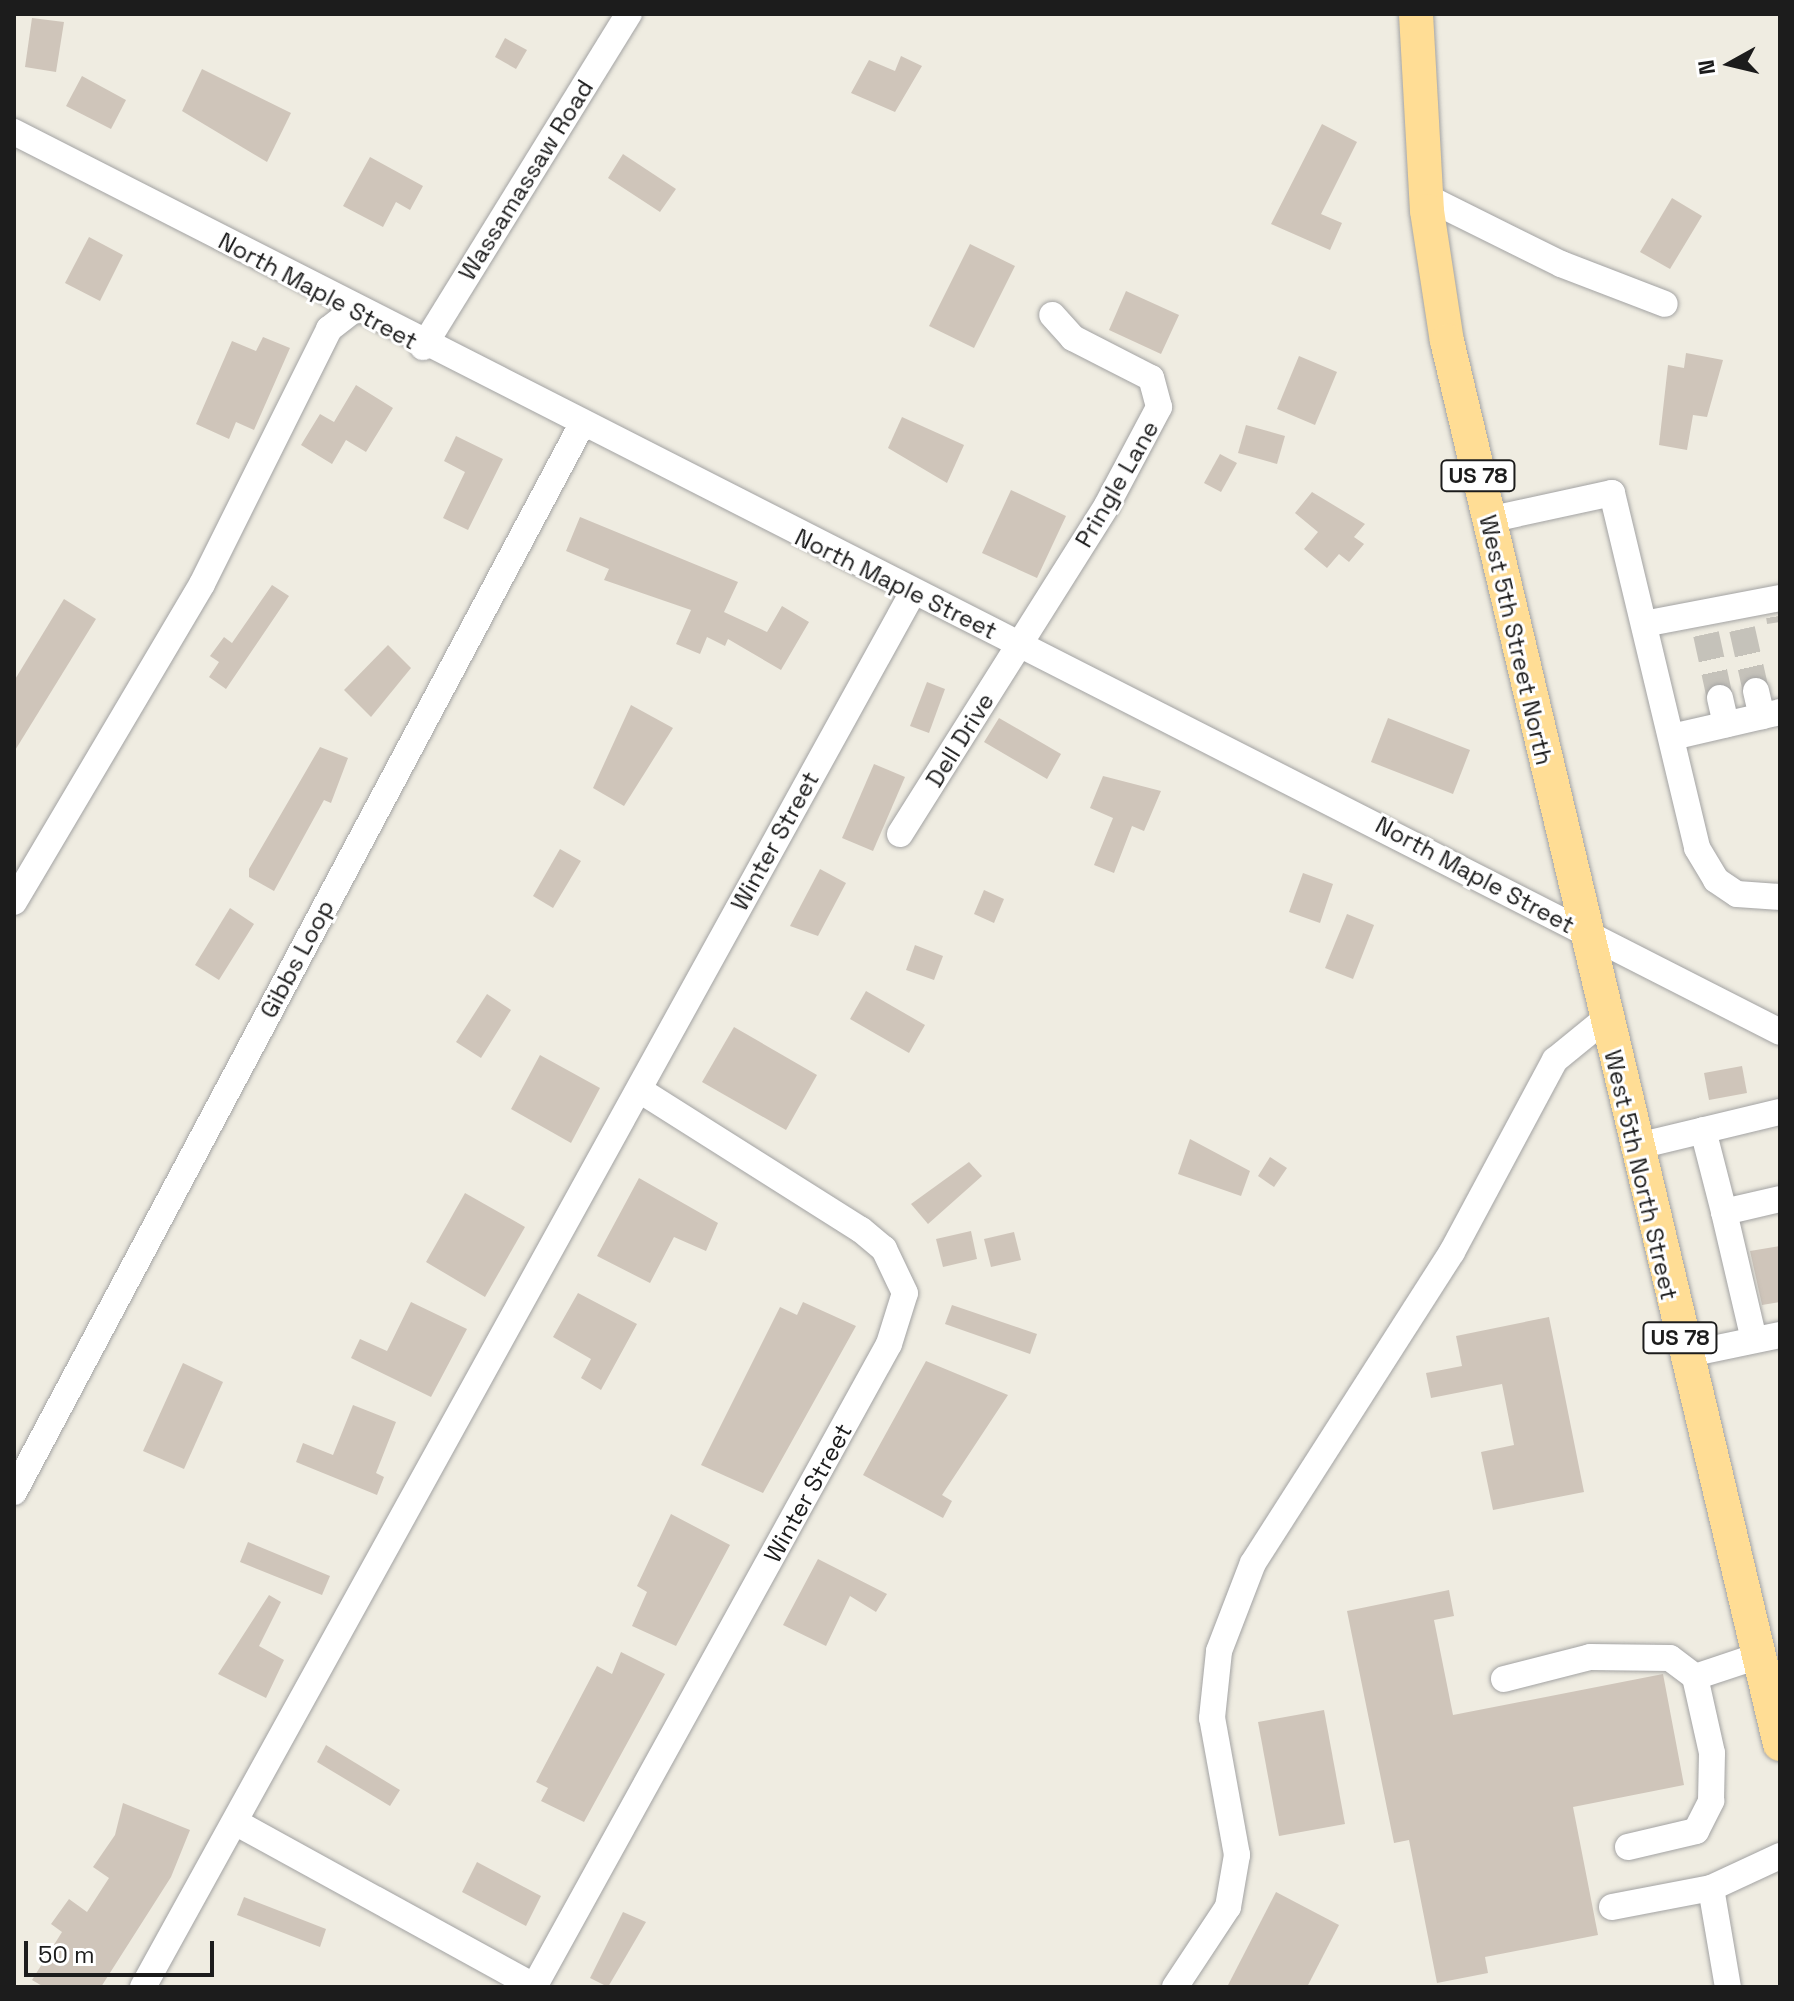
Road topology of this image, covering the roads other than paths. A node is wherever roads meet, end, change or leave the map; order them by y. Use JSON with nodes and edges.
{"nodes":[{"id":1,"x":629,"y":14,"type":"edge"},
{"id":2,"x":1416,"y":14,"type":"edge"},
{"id":3,"x":14,"y":132,"type":"edge"},
{"id":4,"x":1426,"y":197,"type":"junction"},
{"id":5,"x":1665,"y":304,"type":"dead end"},
{"id":6,"x":355,"y":309,"type":"junction"},
{"id":7,"x":1052,"y":315,"type":"dead end"},
{"id":8,"x":423,"y":347,"type":"junction"},
{"id":9,"x":581,"y":426,"type":"junction"},
{"id":10,"x":1488,"y":520,"type":"junction"},
{"id":11,"x":912,"y":594,"type":"junction"},
{"id":12,"x":1778,"y":604,"type":"edge"},
{"id":13,"x":1649,"y":623,"type":"junction"},
{"id":14,"x":1020,"y":646,"type":"junction"},
{"id":15,"x":1720,"y":698,"type":"tunnel mouth"},
{"id":16,"x":1766,"y":706,"type":"edge"},
{"id":17,"x":1726,"y":724,"type":"junction"},
{"id":18,"x":1672,"y":737,"type":"junction"},
{"id":19,"x":900,"y":834,"type":"dead end"},
{"id":20,"x":1780,"y":897,"type":"edge"},
{"id":21,"x":14,"y":902,"type":"edge"},
{"id":22,"x":1583,"y":932,"type":"junction"},
{"id":23,"x":1604,"y":1020,"type":"junction"},
{"id":24,"x":1780,"y":1032,"type":"edge"},
{"id":25,"x":641,"y":1091,"type":"junction"},
{"id":26,"x":1780,"y":1112,"type":"edge"},
{"id":27,"x":1703,"y":1130,"type":"junction"},
{"id":28,"x":1634,"y":1147,"type":"junction"},
{"id":29,"x":1780,"y":1199,"type":"edge"},
{"id":30,"x":1724,"y":1212,"type":"junction"},
{"id":31,"x":1780,"y":1335,"type":"edge"},
{"id":32,"x":1754,"y":1340,"type":"junction"},
{"id":33,"x":1684,"y":1355,"type":"junction"},
{"id":34,"x":14,"y":1492,"type":"edge"},
{"id":35,"x":1758,"y":1656,"type":"junction"},
{"id":36,"x":1695,"y":1677,"type":"junction"},
{"id":37,"x":1504,"y":1679,"type":"dead end"},
{"id":38,"x":1780,"y":1744,"type":"edge"},
{"id":39,"x":235,"y":1822,"type":"junction"},
{"id":40,"x":1628,"y":1847,"type":"dead end"},
{"id":41,"x":1780,"y":1856,"type":"edge"},
{"id":42,"x":1711,"y":1888,"type":"junction"},
{"id":43,"x":1612,"y":1907,"type":"dead end"},
{"id":44,"x":143,"y":1987,"type":"edge"},
{"id":45,"x":534,"y":1987,"type":"edge"},
{"id":46,"x":1175,"y":1987,"type":"edge"},
{"id":47,"x":1728,"y":1987,"type":"edge"}],
"edges":[{"from":1,"to":8,"type":"street","name":"Wassamassaw Road"},
{"from":2,"to":4,"type":"main road","name":"West 5th Street North","number":"US 78"},
{"from":3,"to":6,"type":"street","name":"North Maple Street"},
{"from":4,"to":5,"type":"street"},
{"from":4,"to":10,"type":"main road","name":"West 5th Street North","number":"US 78"},
{"from":6,"to":8,"type":"street","name":"North Maple Street"},
{"from":6,"to":21,"type":"street"},
{"from":7,"to":14,"type":"street","name":"Pringle Lane"},
{"from":8,"to":9,"type":"street","name":"North Maple Street"},
{"from":9,"to":11,"type":"street","name":"North Maple Street"},
{"from":9,"to":34,"type":"street","name":"Gibbs Loop"},
{"from":10,"to":13,"type":"street"},
{"from":10,"to":22,"type":"main road","name":"West 5th Street North","number":"US 78"},
{"from":11,"to":14,"type":"street","name":"North Maple Street"},
{"from":11,"to":25,"type":"street","name":"Winter Street"},
{"from":12,"to":13,"type":"street"},
{"from":13,"to":18,"type":"street"},
{"from":14,"to":19,"type":"street","name":"Dell Drive"},
{"from":14,"to":22,"type":"street","name":"North Maple Street"},
{"from":15,"to":17,"type":"street"},
{"from":16,"to":17,"type":"street"},
{"from":17,"to":18,"type":"street"},
{"from":18,"to":20,"type":"street"},
{"from":22,"to":23,"type":"main road","name":"West 5th North Street","number":"US 78"},
{"from":22,"to":24,"type":"street","name":"North Maple Street"},
{"from":23,"to":28,"type":"main road","name":"West 5th North Street","number":"US 78"},
{"from":23,"to":46,"type":"street"},
{"from":25,"to":39,"type":"street","name":"Winter Street"},
{"from":25,"to":45,"type":"street","name":"Winter Street"},
{"from":26,"to":27,"type":"street"},
{"from":27,"to":28,"type":"street"},
{"from":27,"to":30,"type":"street"},
{"from":28,"to":33,"type":"main road","name":"West 5th North Street","number":"US 78"},
{"from":29,"to":30,"type":"street"},
{"from":30,"to":32,"type":"street"},
{"from":31,"to":32,"type":"street"},
{"from":32,"to":33,"type":"street"},
{"from":33,"to":35,"type":"main road","name":"West 5th North Street","number":"US 78"},
{"from":35,"to":36,"type":"street"},
{"from":35,"to":38,"type":"main road","name":"West 5th North Street","number":"US 78"},
{"from":36,"to":37,"type":"street"},
{"from":36,"to":40,"type":"street"},
{"from":39,"to":44,"type":"street","name":"Winter Street"},
{"from":39,"to":45,"type":"street","name":"Winter Street"},
{"from":41,"to":42,"type":"street"},
{"from":42,"to":43,"type":"street"},
{"from":42,"to":47,"type":"street"}]}
